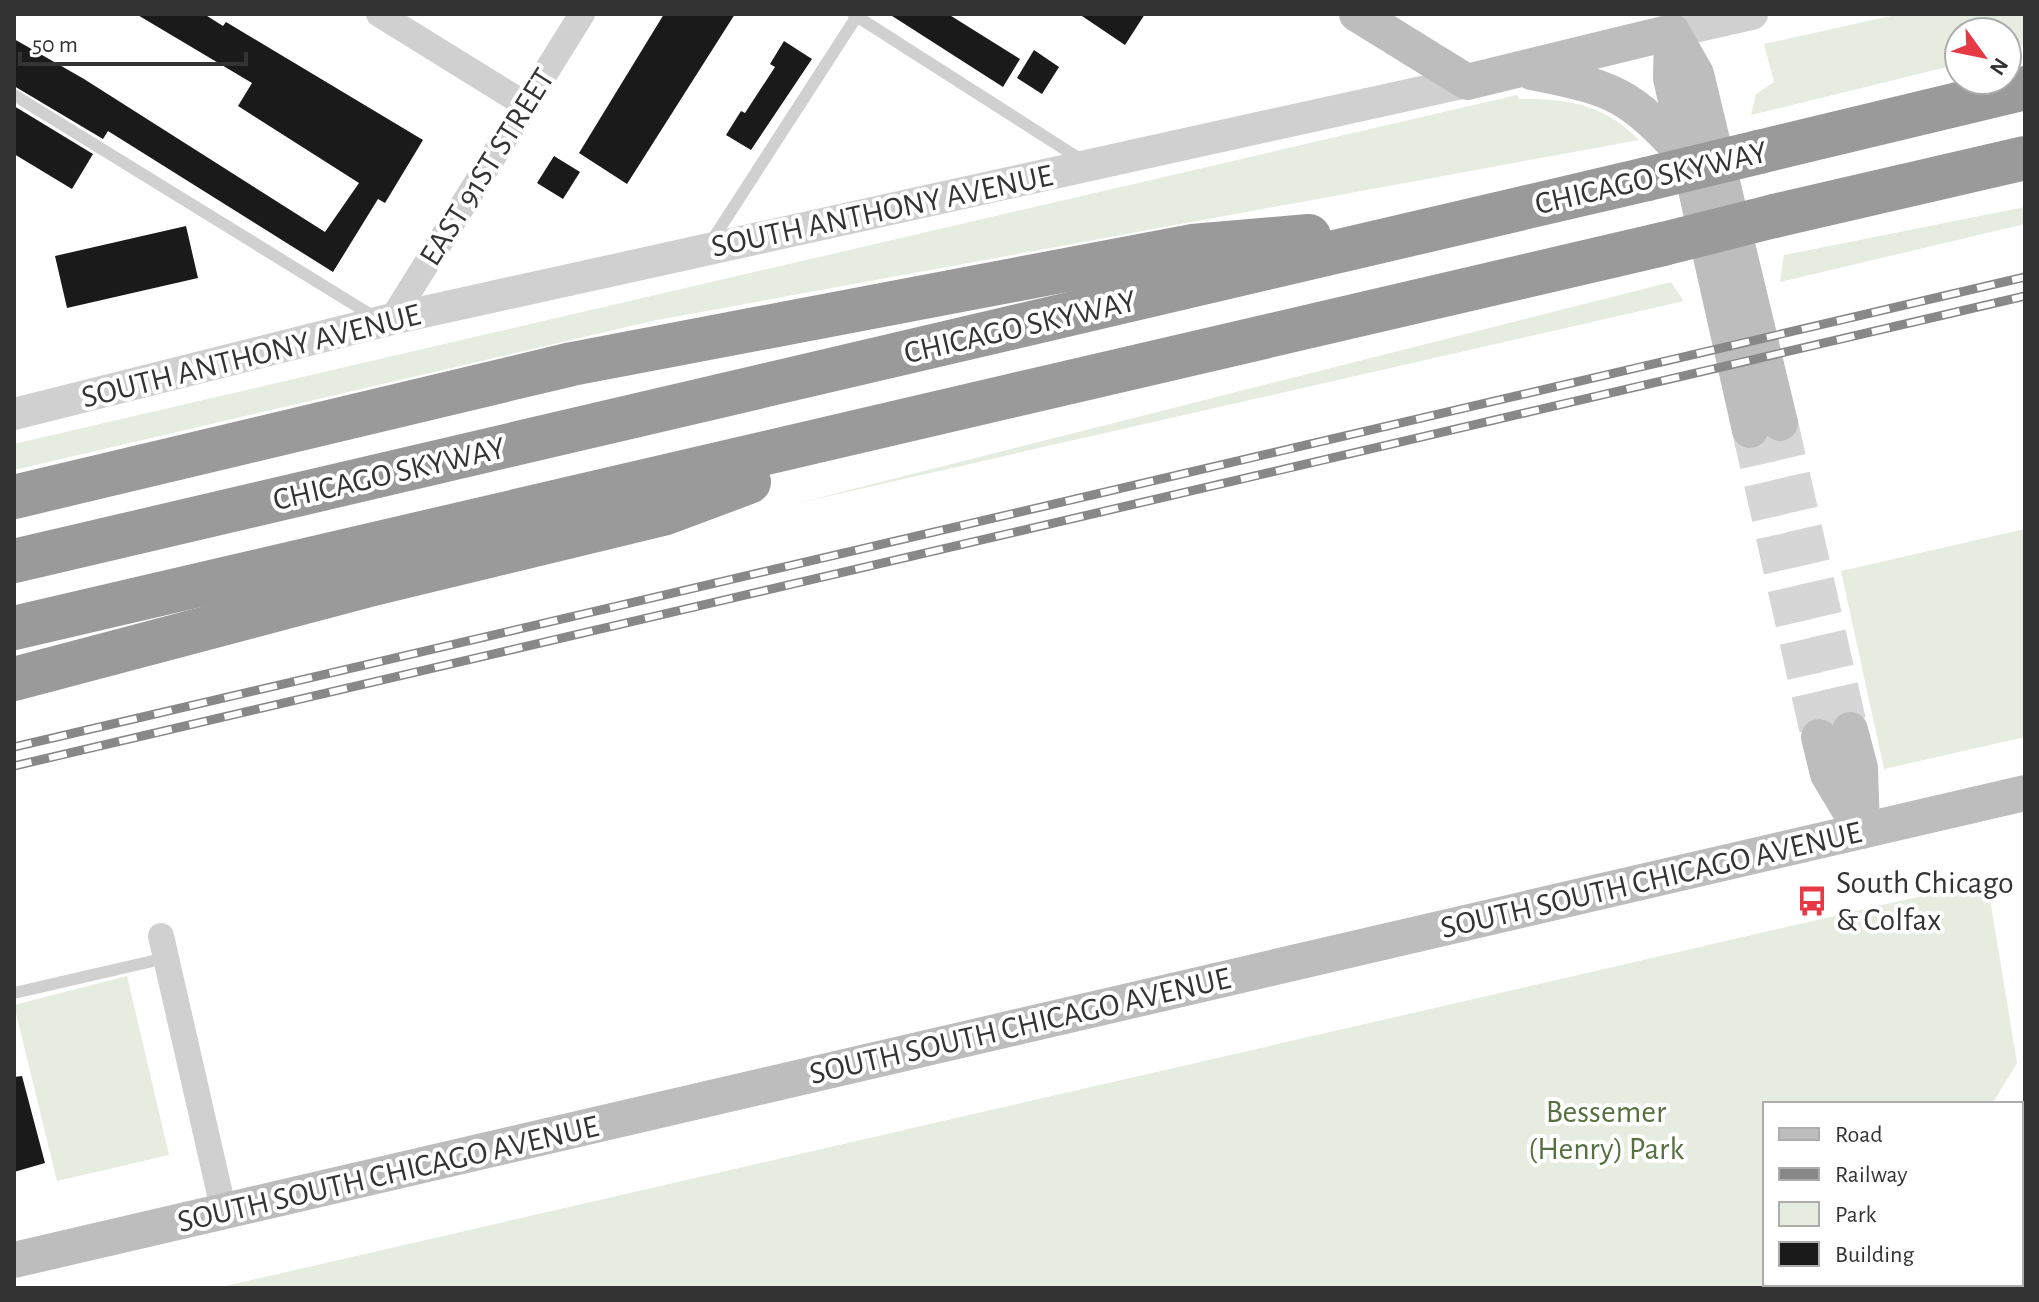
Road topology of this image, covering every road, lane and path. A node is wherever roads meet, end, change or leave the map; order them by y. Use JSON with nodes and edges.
{"nodes":[{"id":1,"x":379,"y":14,"type":"edge"},
{"id":2,"x":582,"y":14,"type":"edge"},
{"id":3,"x":1357,"y":14,"type":"edge"},
{"id":4,"x":1752,"y":14,"type":"edge"},
{"id":5,"x":855,"y":15,"type":"edge"},
{"id":6,"x":1673,"y":23,"type":"edge"},
{"id":7,"x":1519,"y":69,"type":"junction"},
{"id":8,"x":1467,"y":82,"type":"junction"},
{"id":9,"x":2025,"y":88,"type":"edge"},
{"id":10,"x":14,"y":95,"type":"edge"},
{"id":11,"x":526,"y":105,"type":"junction"},
{"id":12,"x":2025,"y":158,"type":"edge"},
{"id":13,"x":1689,"y":160,"type":"junction"},
{"id":14,"x":1090,"y":165,"type":"junction"},
{"id":15,"x":1455,"y":225,"type":"junction"},
{"id":16,"x":706,"y":250,"type":"junction"},
{"id":17,"x":387,"y":321,"type":"junction"},
{"id":18,"x":14,"y":414,"type":"edge"},
{"id":19,"x":930,"y":416,"type":"junction"},
{"id":20,"x":14,"y":497,"type":"edge"},
{"id":21,"x":14,"y":561,"type":"edge"},
{"id":22,"x":14,"y":628,"type":"edge"},
{"id":23,"x":14,"y":679,"type":"edge"},
{"id":24,"x":1834,"y":733,"type":"tunnel mouth"},
{"id":25,"x":2024,"y":800,"type":"edge"},
{"id":26,"x":1862,"y":831,"type":"junction"},
{"id":27,"x":164,"y":947,"type":"joint"},
{"id":28,"x":14,"y":993,"type":"edge"},
{"id":29,"x":224,"y":1212,"type":"junction"},
{"id":30,"x":14,"y":1260,"type":"edge"}],
"edges":[{"from":1,"to":11,"type":"street"},
{"from":2,"to":11,"type":"street","name":"EAST 91ST STREET"},
{"from":3,"to":8,"type":"main road"},
{"from":4,"to":6,"type":"street","name":"SOUTH ANTHONY AVENUE"},
{"from":5,"to":14,"type":"lane"},
{"from":5,"to":16,"type":"lane"},
{"from":6,"to":7,"type":"main road","name":"SOUTH ANTHONY AVENUE"},
{"from":6,"to":13,"type":"main road"},
{"from":6,"to":13,"type":"main road"},
{"from":7,"to":8,"type":"main road","name":"SOUTH ANTHONY AVENUE"},
{"from":7,"to":13,"type":"main road"},
{"from":8,"to":14,"type":"street","name":"SOUTH ANTHONY AVENUE"},
{"from":9,"to":15,"type":"highway","name":"CHICAGO SKYWAY","bridge":true},
{"from":10,"to":17,"type":"lane"},
{"from":11,"to":17,"type":"street","name":"EAST 91ST STREET"},
{"from":12,"to":19,"type":"highway","name":"CHICAGO SKYWAY","bridge":true},
{"from":14,"to":16,"type":"street","name":"SOUTH ANTHONY AVENUE"},
{"from":15,"to":20,"type":"highway"},
{"from":15,"to":21,"type":"highway","name":"CHICAGO SKYWAY"},
{"from":16,"to":17,"type":"street","name":"SOUTH ANTHONY AVENUE"},
{"from":17,"to":18,"type":"street","name":"SOUTH ANTHONY AVENUE"},
{"from":19,"to":22,"type":"highway","name":"CHICAGO SKYWAY"},
{"from":19,"to":23,"type":"highway"},
{"from":24,"to":26,"type":"main road"},
{"from":25,"to":26,"type":"main road","name":"SOUTH SOUTH CHICAGO AVENUE"},
{"from":26,"to":29,"type":"main road","name":"SOUTH SOUTH CHICAGO AVENUE"},
{"from":27,"to":28,"type":"lane"},
{"from":27,"to":29,"type":"street"},
{"from":29,"to":30,"type":"main road","name":"SOUTH SOUTH CHICAGO AVENUE"}]}
